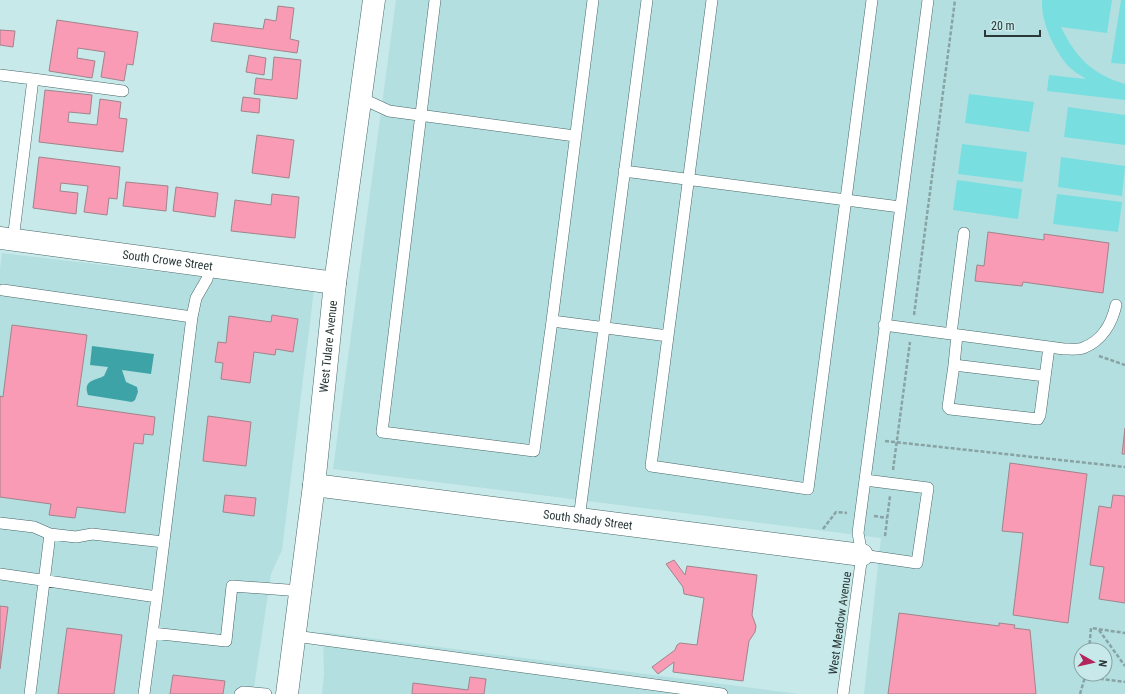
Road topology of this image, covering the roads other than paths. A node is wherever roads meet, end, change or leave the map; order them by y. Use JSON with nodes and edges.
{"nodes":[{"id":1,"x":374,"y":0,"type":"edge"},
{"id":2,"x":435,"y":0,"type":"edge"},
{"id":3,"x":593,"y":0,"type":"edge"},
{"id":4,"x":647,"y":0,"type":"edge"},
{"id":5,"x":712,"y":0,"type":"edge"},
{"id":6,"x":872,"y":0,"type":"edge"},
{"id":7,"x":928,"y":0,"type":"edge"},
{"id":8,"x":0,"y":75,"type":"edge"},
{"id":9,"x":33,"y":79,"type":"junction"},
{"id":10,"x":123,"y":91,"type":"dead end"},
{"id":11,"x":361,"y":98,"type":"junction"},
{"id":12,"x":420,"y":116,"type":"junction"},
{"id":13,"x":575,"y":136,"type":"junction"},
{"id":14,"x":624,"y":171,"type":"junction"},
{"id":15,"x":688,"y":178,"type":"junction"},
{"id":16,"x":846,"y":199,"type":"junction"},
{"id":17,"x":900,"y":207,"type":"junction"},
{"id":18,"x":964,"y":233,"type":"dead end"},
{"id":19,"x":7,"y":239,"type":"edge"},
{"id":20,"x":210,"y":266,"type":"junction"},
{"id":21,"x":335,"y":283,"type":"junction"},
{"id":22,"x":4,"y":290,"type":"dead end"},
{"id":23,"x":1116,"y":305,"type":"dead end"},
{"id":24,"x":192,"y":317,"type":"junction"},
{"id":25,"x":552,"y":321,"type":"junction"},
{"id":26,"x":884,"y":325,"type":"junction"},
{"id":27,"x":604,"y":327,"type":"junction"},
{"id":28,"x":954,"y":334,"type":"junction"},
{"id":29,"x":668,"y":336,"type":"junction"},
{"id":30,"x":1049,"y":347,"type":"junction"},
{"id":31,"x":954,"y":365,"type":"junction"},
{"id":32,"x":1045,"y":376,"type":"junction"},
{"id":33,"x":865,"y":480,"type":"junction"},
{"id":34,"x":314,"y":485,"type":"junction"},
{"id":35,"x":579,"y":519,"type":"junction"},
{"id":36,"x":0,"y":523,"type":"edge"},
{"id":37,"x":50,"y":534,"type":"junction"},
{"id":38,"x":164,"y":542,"type":"junction"},
{"id":39,"x":862,"y":555,"type":"junction"},
{"id":40,"x":0,"y":574,"type":"edge"},
{"id":41,"x":44,"y":580,"type":"junction"},
{"id":42,"x":301,"y":590,"type":"junction"},
{"id":43,"x":157,"y":597,"type":"junction"},
{"id":44,"x":152,"y":633,"type":"junction"},
{"id":45,"x":295,"y":636,"type":"junction"},
{"id":46,"x":644,"y":689,"type":"edge"},
{"id":47,"x":30,"y":694,"type":"edge"},
{"id":48,"x":144,"y":694,"type":"edge"},
{"id":49,"x":240,"y":694,"type":"edge"},
{"id":50,"x":266,"y":694,"type":"edge"},
{"id":51,"x":287,"y":694,"type":"edge"},
{"id":52,"x":722,"y":694,"type":"edge"},
{"id":53,"x":843,"y":694,"type":"edge"}],
"edges":[{"from":1,"to":11,"type":"street","name":"West Tulare Avenue"},
{"from":2,"to":12,"type":"lane"},
{"from":3,"to":13,"type":"lane"},
{"from":4,"to":14,"type":"lane"},
{"from":5,"to":15,"type":"lane"},
{"from":6,"to":16,"type":"lane"},
{"from":7,"to":17,"type":"lane","name":"West Meadow Avenue"},
{"from":8,"to":9,"type":"lane"},
{"from":9,"to":10,"type":"lane"},
{"from":9,"to":19,"type":"lane"},
{"from":11,"to":12,"type":"lane"},
{"from":11,"to":21,"type":"street","name":"West Tulare Avenue"},
{"from":12,"to":13,"type":"lane"},
{"from":12,"to":25,"type":"lane"},
{"from":13,"to":25,"type":"lane"},
{"from":14,"to":15,"type":"lane"},
{"from":14,"to":27,"type":"lane"},
{"from":15,"to":16,"type":"lane"},
{"from":15,"to":29,"type":"lane"},
{"from":16,"to":17,"type":"lane"},
{"from":16,"to":29,"type":"lane"},
{"from":17,"to":26,"type":"lane","name":"West Meadow Avenue"},
{"from":18,"to":28,"type":"lane"},
{"from":19,"to":20,"type":"street","name":"South Crowe Street"},
{"from":20,"to":21,"type":"street","name":"South Crowe Street"},
{"from":20,"to":24,"type":"lane"},
{"from":21,"to":34,"type":"street","name":"West Tulare Avenue"},
{"from":22,"to":24,"type":"lane"},
{"from":23,"to":30,"type":"lane"},
{"from":24,"to":38,"type":"lane"},
{"from":25,"to":27,"type":"lane"},
{"from":26,"to":28,"type":"lane"},
{"from":26,"to":33,"type":"lane","name":"West Meadow Avenue"},
{"from":27,"to":29,"type":"lane"},
{"from":27,"to":35,"type":"lane"},
{"from":28,"to":30,"type":"lane"},
{"from":28,"to":31,"type":"lane"},
{"from":30,"to":32,"type":"lane"},
{"from":31,"to":32,"type":"lane"},
{"from":31,"to":32,"type":"lane"},
{"from":33,"to":39,"type":"lane","name":"West Meadow Avenue"},
{"from":33,"to":39,"type":"lane"},
{"from":34,"to":35,"type":"street","name":"South Shady Street"},
{"from":34,"to":42,"type":"street","name":"West Tulare Avenue"},
{"from":35,"to":39,"type":"street","name":"South Shady Street"},
{"from":36,"to":37,"type":"lane"},
{"from":37,"to":38,"type":"lane"},
{"from":37,"to":41,"type":"lane"},
{"from":38,"to":43,"type":"lane"},
{"from":39,"to":53,"type":"lane","name":"West Meadow Avenue"},
{"from":40,"to":41,"type":"lane"},
{"from":41,"to":43,"type":"lane"},
{"from":41,"to":47,"type":"lane"},
{"from":42,"to":44,"type":"lane"},
{"from":42,"to":45,"type":"street","name":"West Tulare Avenue"},
{"from":43,"to":44,"type":"lane"},
{"from":44,"to":48,"type":"lane"},
{"from":45,"to":46,"type":"lane"},
{"from":45,"to":51,"type":"street","name":"West Tulare Avenue"},
{"from":46,"to":52,"type":"lane"},
{"from":49,"to":50,"type":"lane"}]}
